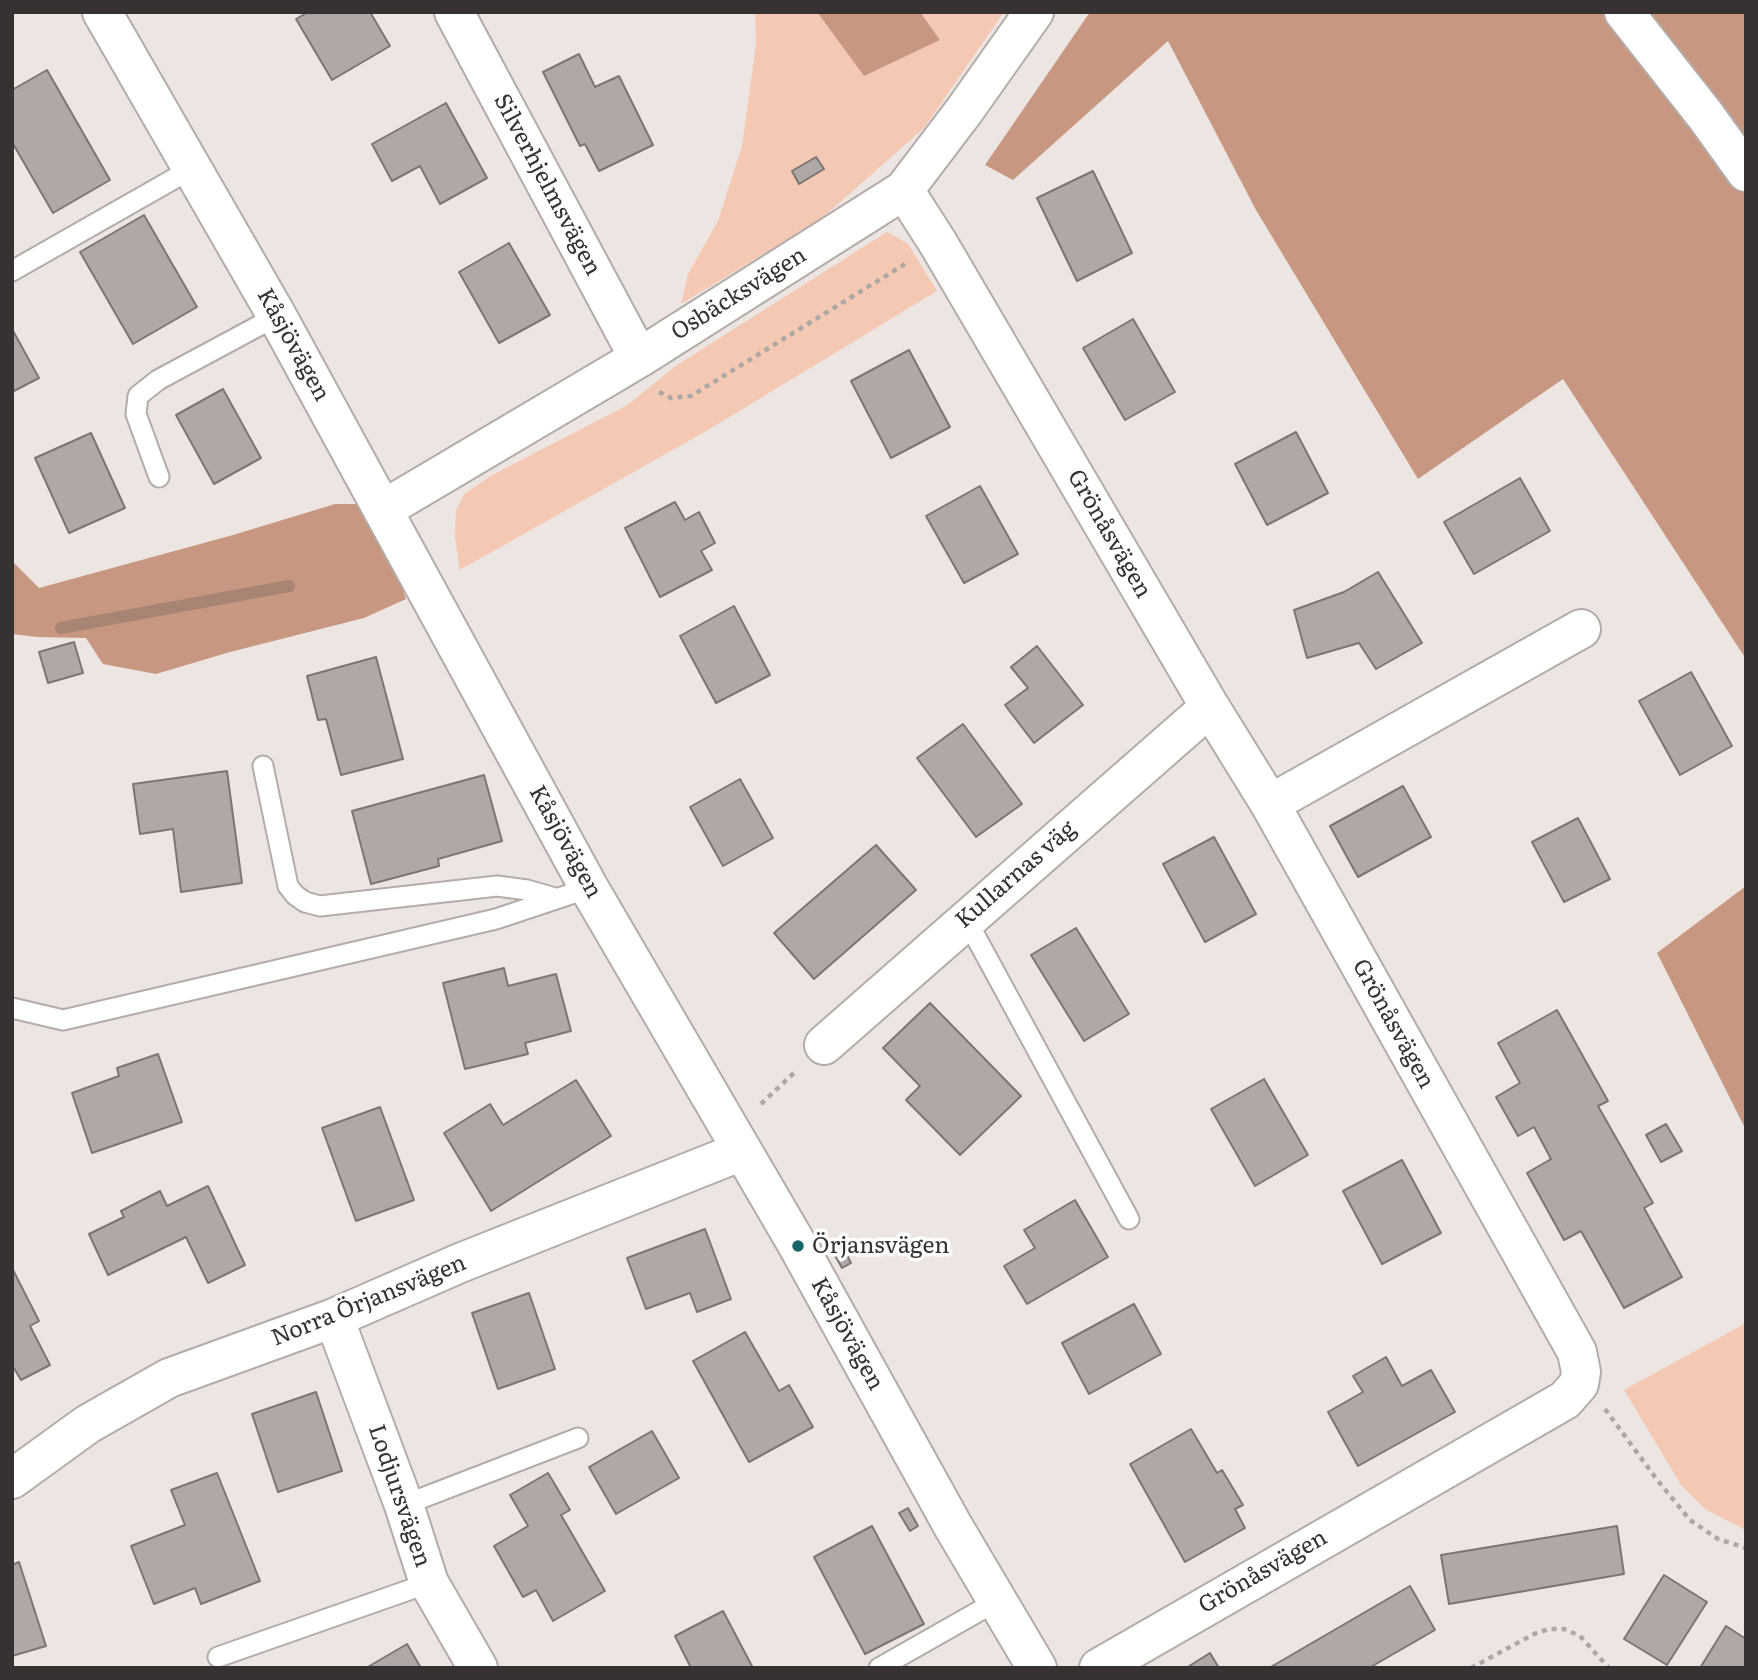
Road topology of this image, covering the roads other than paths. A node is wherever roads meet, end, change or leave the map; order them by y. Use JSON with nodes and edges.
{"nodes":[{"id":1,"x":102,"y":12,"type":"edge"},
{"id":2,"x":454,"y":12,"type":"edge"},
{"id":3,"x":1034,"y":12,"type":"edge"},
{"id":4,"x":1625,"y":12,"type":"edge"},
{"id":5,"x":194,"y":168,"type":"junction"},
{"id":6,"x":1746,"y":172,"type":"edge"},
{"id":7,"x":904,"y":190,"type":"junction"},
{"id":8,"x":12,"y":271,"type":"edge"},
{"id":9,"x":277,"y":316,"type":"junction"},
{"id":10,"x":639,"y":358,"type":"junction"},
{"id":11,"x":159,"y":477,"type":"dead end"},
{"id":12,"x":384,"y":509,"type":"junction"},
{"id":13,"x":1581,"y":629,"type":"dead end"},
{"id":14,"x":1210,"y":707,"type":"junction"},
{"id":15,"x":263,"y":766,"type":"dead end"},
{"id":16,"x":1270,"y":804,"type":"junction"},
{"id":17,"x":572,"y":893,"type":"junction"},
{"id":18,"x":966,"y":919,"type":"junction"},
{"id":19,"x":12,"y":1008,"type":"edge"},
{"id":20,"x":824,"y":1045,"type":"road end"},
{"id":21,"x":734,"y":1138,"type":"junction"},
{"id":22,"x":1129,"y":1219,"type":"dead end"},
{"id":23,"x":334,"y":1318,"type":"junction"},
{"id":24,"x":578,"y":1438,"type":"dead end"},
{"id":25,"x":12,"y":1479,"type":"edge"},
{"id":26,"x":404,"y":1505,"type":"junction"},
{"id":27,"x":429,"y":1583,"type":"junction"},
{"id":28,"x":996,"y":1601,"type":"junction"},
{"id":29,"x":218,"y":1657,"type":"dead end"},
{"id":30,"x":478,"y":1668,"type":"edge"},
{"id":31,"x":879,"y":1668,"type":"edge"},
{"id":32,"x":1037,"y":1668,"type":"edge"},
{"id":33,"x":1099,"y":1668,"type":"edge"}],
"edges":[{"from":1,"to":5,"type":"street","name":"Kåsjövägen"},
{"from":2,"to":10,"type":"street","name":"Silverhjelmsvägen"},
{"from":3,"to":7,"type":"street","name":"Osbäcksvägen"},
{"from":4,"to":6,"type":"street"},
{"from":5,"to":8,"type":"lane"},
{"from":5,"to":9,"type":"street","name":"Kåsjövägen"},
{"from":7,"to":10,"type":"street","name":"Osbäcksvägen"},
{"from":7,"to":14,"type":"street","name":"Grönåsvägen"},
{"from":9,"to":11,"type":"lane"},
{"from":9,"to":12,"type":"street","name":"Kåsjövägen"},
{"from":10,"to":12,"type":"street","name":"Osbäcksvägen"},
{"from":12,"to":17,"type":"street","name":"Kåsjövägen"},
{"from":13,"to":16,"type":"street"},
{"from":14,"to":16,"type":"street","name":"Grönåsvägen"},
{"from":14,"to":18,"type":"street","name":"Kullarnas väg"},
{"from":15,"to":17,"type":"lane"},
{"from":16,"to":33,"type":"street","name":"Grönåsvägen"},
{"from":17,"to":19,"type":"lane"},
{"from":17,"to":21,"type":"street","name":"Kåsjövägen"},
{"from":18,"to":20,"type":"street","name":"Kullarnas väg"},
{"from":18,"to":22,"type":"lane"},
{"from":21,"to":23,"type":"street","name":"Norra Örjansvägen"},
{"from":21,"to":28,"type":"street","name":"Kåsjövägen"},
{"from":23,"to":25,"type":"street","name":"Norra Örjansvägen"},
{"from":23,"to":26,"type":"street","name":"Lodjursvägen"},
{"from":24,"to":26,"type":"lane"},
{"from":26,"to":27,"type":"street","name":"Lodjursvägen"},
{"from":27,"to":29,"type":"lane"},
{"from":27,"to":30,"type":"street","name":"Lodjursvägen"},
{"from":28,"to":31,"type":"lane"},
{"from":28,"to":32,"type":"street","name":"Kåsjövägen"}]}
